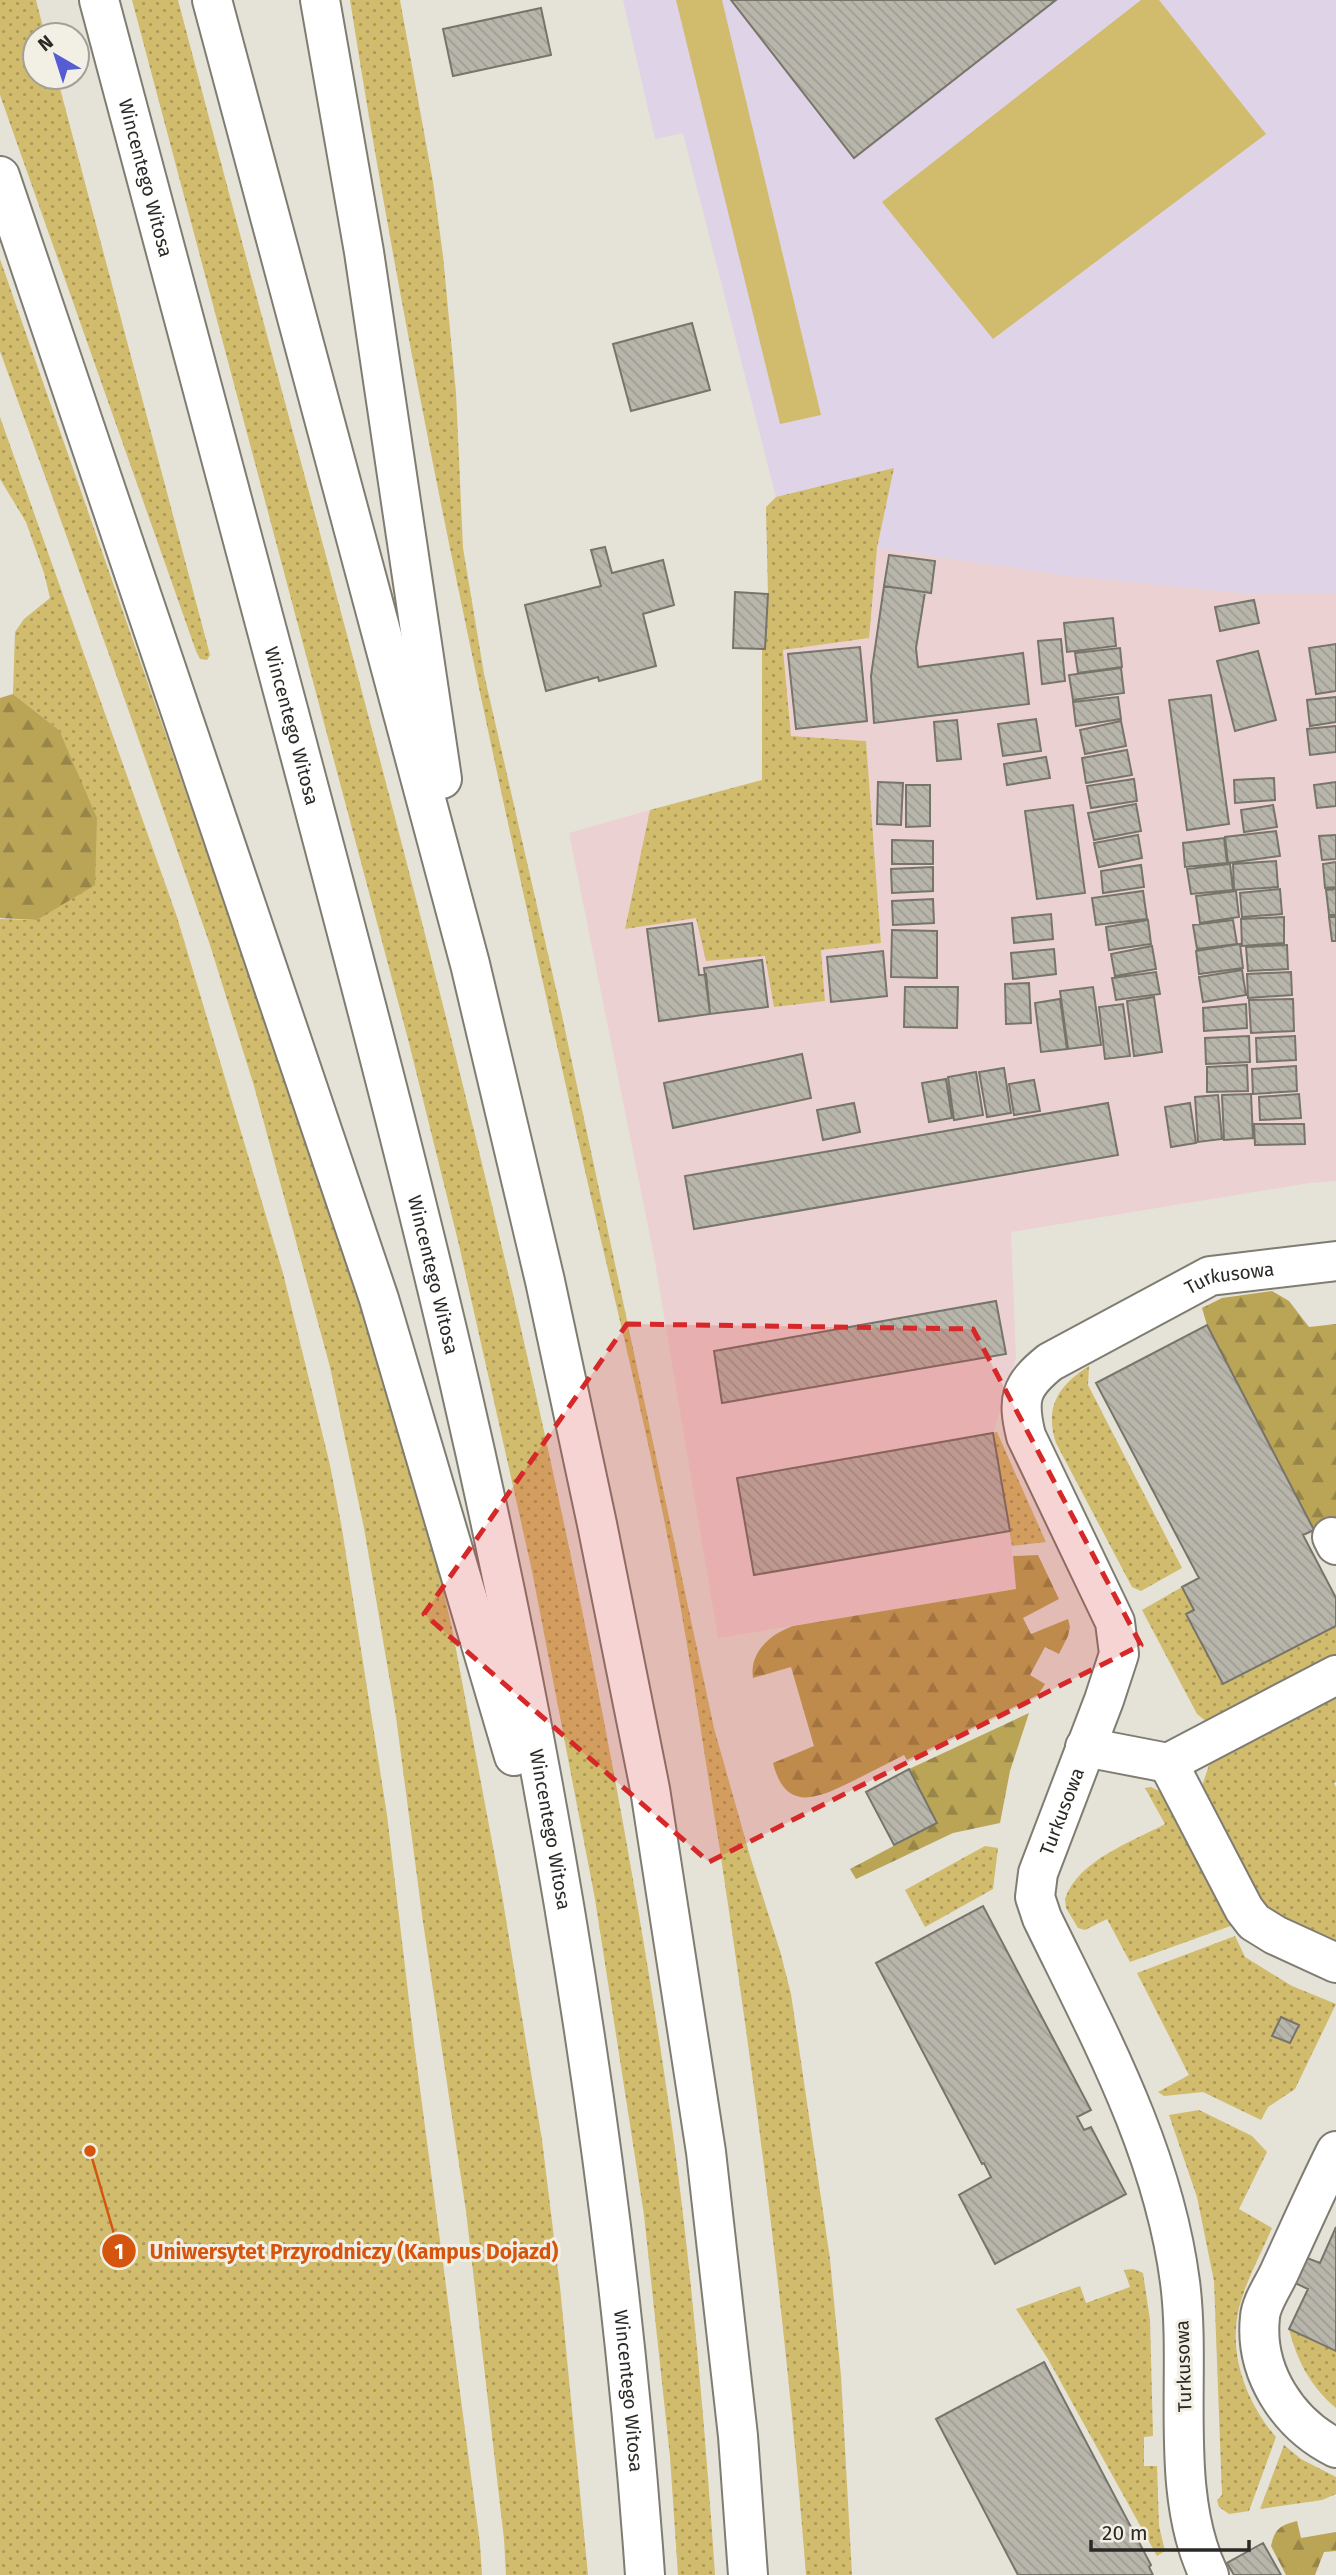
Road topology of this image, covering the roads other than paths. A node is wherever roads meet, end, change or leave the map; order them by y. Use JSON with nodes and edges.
{"nodes":[{"id":1,"x":99,"y":0,"type":"edge"},
{"id":2,"x":212,"y":0,"type":"edge"},
{"id":3,"x":320,"y":0,"type":"edge"},
{"id":4,"x":0,"y":176,"type":"edge"},
{"id":5,"x":470,"y":964,"type":"junction"},
{"id":6,"x":1336,"y":1261,"type":"edge"},
{"id":7,"x":1336,"y":1675,"type":"edge"},
{"id":8,"x":1085,"y":1747,"type":"junction"},
{"id":9,"x":1168,"y":1763,"type":"junction"},
{"id":10,"x":573,"y":1952,"type":"junction"},
{"id":11,"x":1336,"y":1963,"type":"edge"},
{"id":12,"x":1336,"y":2151,"type":"edge"},
{"id":13,"x":1327,"y":2443,"type":"edge"},
{"id":14,"x":645,"y":2575,"type":"edge"},
{"id":15,"x":748,"y":2575,"type":"edge"},
{"id":16,"x":1209,"y":2575,"type":"edge"}],
"edges":[{"from":1,"to":10,"type":"main road","name":"Wincentego Witosa"},
{"from":2,"to":5,"type":"main road"},
{"from":3,"to":5,"type":"main road"},
{"from":4,"to":10,"type":"main road"},
{"from":5,"to":15,"type":"main road"},
{"from":6,"to":8,"type":"main road","name":"Turkusowa"},
{"from":7,"to":9,"type":"main road"},
{"from":8,"to":9,"type":"main road"},
{"from":8,"to":16,"type":"main road","name":"Turkusowa"},
{"from":9,"to":11,"type":"main road"},
{"from":10,"to":14,"type":"main road","name":"Wincentego Witosa"},
{"from":12,"to":13,"type":"main road"}]}
